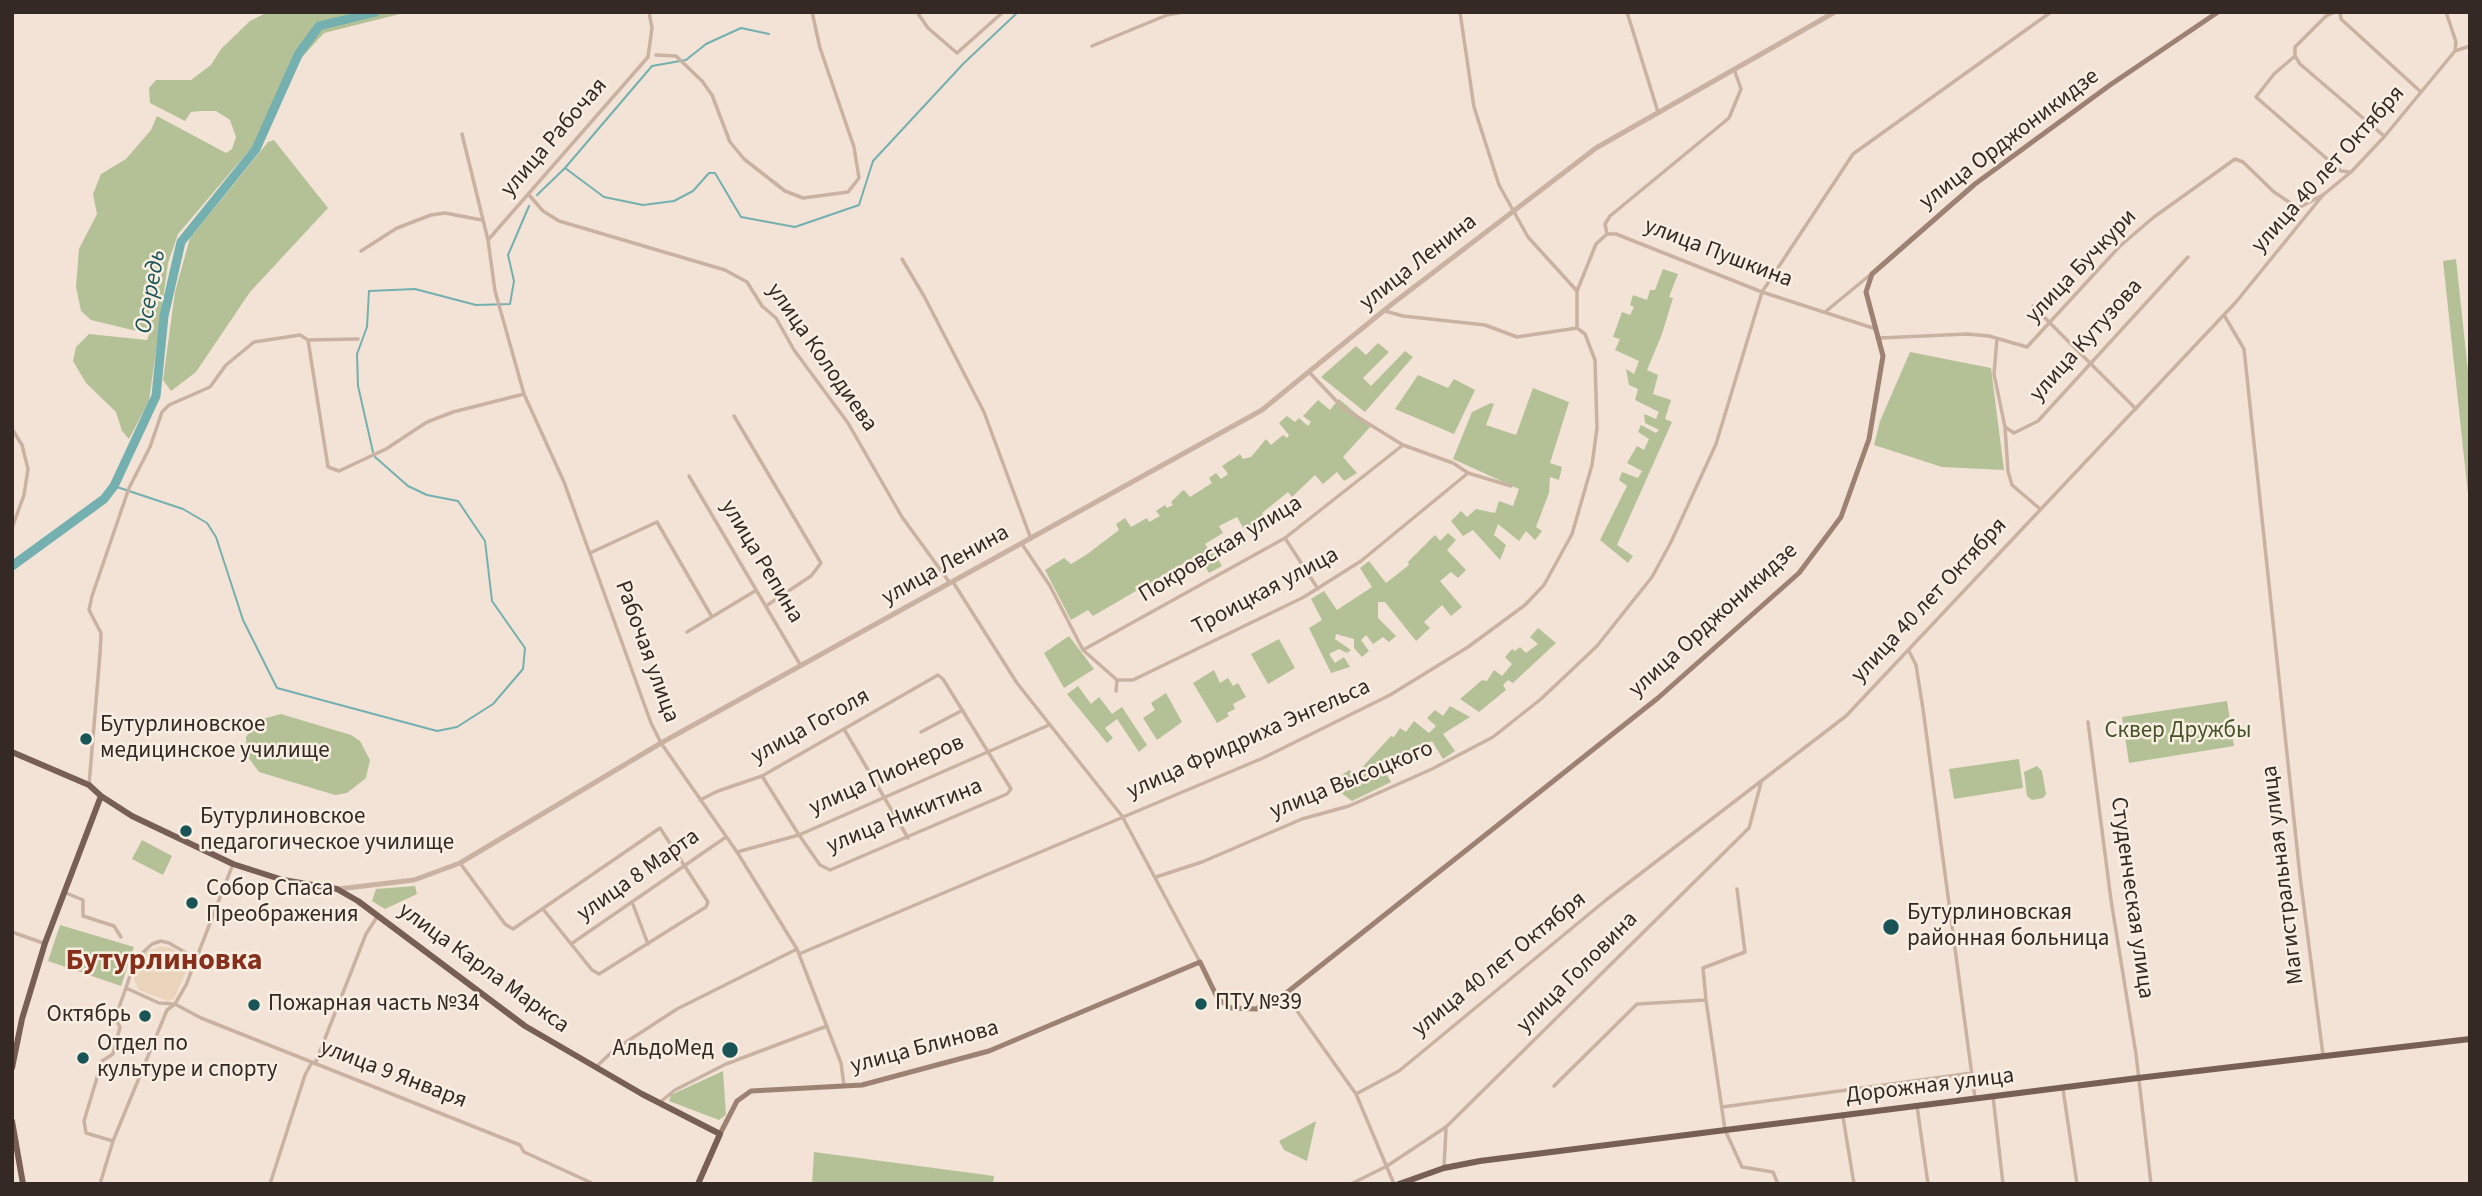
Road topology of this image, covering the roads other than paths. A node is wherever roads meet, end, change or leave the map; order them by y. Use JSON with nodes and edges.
{"nodes":[{"id":1,"x":649,"y":12,"type":"edge"},
{"id":2,"x":812,"y":12,"type":"edge"},
{"id":3,"x":917,"y":12,"type":"edge"},
{"id":4,"x":1003,"y":12,"type":"edge"},
{"id":5,"x":1183,"y":12,"type":"edge"},
{"id":6,"x":1460,"y":12,"type":"edge"},
{"id":7,"x":1627,"y":12,"type":"edge"},
{"id":8,"x":1835,"y":12,"type":"edge"},
{"id":9,"x":2051,"y":12,"type":"edge"},
{"id":10,"x":2218,"y":12,"type":"edge"},
{"id":11,"x":2337,"y":12,"type":"edge"},
{"id":12,"x":2446,"y":12,"type":"edge"},
{"id":13,"x":1092,"y":46,"type":"dead end"},
{"id":14,"x":2470,"y":46,"type":"edge"},
{"id":15,"x":2455,"y":51,"type":"junction"},
{"id":16,"x":656,"y":55,"type":"dead end"},
{"id":17,"x":2295,"y":56,"type":"junction"},
{"id":18,"x":1734,"y":69,"type":"junction"},
{"id":19,"x":2421,"y":92,"type":"junction"},
{"id":20,"x":1658,"y":112,"type":"junction"},
{"id":21,"x":462,"y":134,"type":"dead end"},
{"id":22,"x":2384,"y":137,"type":"junction"},
{"id":23,"x":2351,"y":172,"type":"junction"},
{"id":24,"x":529,"y":195,"type":"junction"},
{"id":25,"x":2323,"y":195,"type":"junction"},
{"id":26,"x":1513,"y":212,"type":"junction"},
{"id":27,"x":482,"y":219,"type":"junction"},
{"id":28,"x":1607,"y":234,"type":"junction"},
{"id":29,"x":488,"y":240,"type":"junction"},
{"id":30,"x":361,"y":251,"type":"dead end"},
{"id":31,"x":2188,"y":257,"type":"dead end"},
{"id":32,"x":902,"y":259,"type":"dead end"},
{"id":33,"x":1880,"y":267,"type":"junction"},
{"id":34,"x":1577,"y":291,"type":"junction"},
{"id":35,"x":1762,"y":292,"type":"junction"},
{"id":36,"x":2033,"y":306,"type":"dead end"},
{"id":37,"x":1385,"y":311,"type":"junction"},
{"id":38,"x":1825,"y":312,"type":"junction"},
{"id":39,"x":2224,"y":315,"type":"junction"},
{"id":40,"x":2050,"y":321,"type":"junction"},
{"id":41,"x":503,"y":324,"type":"joint"},
{"id":42,"x":1577,"y":328,"type":"junction"},
{"id":43,"x":1877,"y":330,"type":"junction"},
{"id":44,"x":1880,"y":338,"type":"junction"},
{"id":45,"x":1997,"y":339,"type":"junction"},
{"id":46,"x":309,"y":340,"type":"junction"},
{"id":47,"x":358,"y":340,"type":"dead end"},
{"id":48,"x":2088,"y":363,"type":"junction"},
{"id":49,"x":1310,"y":373,"type":"junction"},
{"id":50,"x":524,"y":394,"type":"junction"},
{"id":51,"x":2136,"y":410,"type":"junction"},
{"id":52,"x":734,"y":416,"type":"dead end"},
{"id":53,"x":2005,"y":427,"type":"junction"},
{"id":54,"x":12,"y":429,"type":"edge"},
{"id":55,"x":1403,"y":445,"type":"junction"},
{"id":56,"x":1468,"y":473,"type":"junction"},
{"id":57,"x":689,"y":476,"type":"dead end"},
{"id":58,"x":1511,"y":486,"type":"dead end"},
{"id":59,"x":2040,"y":508,"type":"junction"},
{"id":60,"x":12,"y":528,"type":"edge"},
{"id":61,"x":1284,"y":538,"type":"junction"},
{"id":62,"x":1031,"y":539,"type":"junction"},
{"id":63,"x":1022,"y":544,"type":"junction"},
{"id":64,"x":590,"y":553,"type":"junction"},
{"id":65,"x":952,"y":583,"type":"junction"},
{"id":66,"x":1318,"y":589,"type":"junction"},
{"id":67,"x":755,"y":591,"type":"junction"},
{"id":68,"x":766,"y":606,"type":"junction"},
{"id":69,"x":712,"y":617,"type":"junction"},
{"id":70,"x":687,"y":632,"type":"dead end"},
{"id":71,"x":1083,"y":650,"type":"junction"},
{"id":72,"x":1909,"y":651,"type":"junction"},
{"id":73,"x":801,"y":666,"type":"junction"},
{"id":74,"x":936,"y":676,"type":"joint"},
{"id":75,"x":1117,"y":680,"type":"junction"},
{"id":76,"x":1116,"y":691,"type":"dead end"},
{"id":77,"x":963,"y":710,"type":"junction"},
{"id":78,"x":2088,"y":722,"type":"dead end"},
{"id":79,"x":1049,"y":725,"type":"junction"},
{"id":80,"x":844,"y":729,"type":"junction"},
{"id":81,"x":921,"y":733,"type":"dead end"},
{"id":82,"x":661,"y":743,"type":"junction"},
{"id":83,"x":987,"y":750,"type":"junction"},
{"id":84,"x":12,"y":752,"type":"edge"},
{"id":85,"x":762,"y":776,"type":"junction"},
{"id":86,"x":1761,"y":781,"type":"junction"},
{"id":87,"x":89,"y":785,"type":"junction"},
{"id":88,"x":101,"y":796,"type":"junction"},
{"id":89,"x":883,"y":796,"type":"junction"},
{"id":90,"x":700,"y":800,"type":"junction"},
{"id":91,"x":1122,"y":816,"type":"junction"},
{"id":92,"x":799,"y":835,"type":"junction"},
{"id":93,"x":726,"y":837,"type":"junction"},
{"id":94,"x":908,"y":838,"type":"junction"},
{"id":95,"x":737,"y":852,"type":"junction"},
{"id":96,"x":460,"y":863,"type":"junction"},
{"id":97,"x":233,"y":864,"type":"junction"},
{"id":98,"x":685,"y":865,"type":"junction"},
{"id":99,"x":1156,"y":877,"type":"junction"},
{"id":100,"x":337,"y":889,"type":"junction"},
{"id":101,"x":1737,"y":889,"type":"dead end"},
{"id":102,"x":66,"y":893,"type":"junction"},
{"id":103,"x":632,"y":902,"type":"junction"},
{"id":104,"x":543,"y":909,"type":"junction"},
{"id":105,"x":378,"y":915,"type":"junction"},
{"id":106,"x":12,"y":932,"type":"edge"},
{"id":107,"x":121,"y":937,"type":"dead end"},
{"id":108,"x":45,"y":943,"type":"junction"},
{"id":109,"x":571,"y":944,"type":"junction"},
{"id":110,"x":648,"y":944,"type":"junction"},
{"id":111,"x":798,"y":951,"type":"junction"},
{"id":112,"x":195,"y":958,"type":"junction"},
{"id":113,"x":1200,"y":962,"type":"junction"},
{"id":114,"x":126,"y":988,"type":"junction"},
{"id":115,"x":1285,"y":994,"type":"junction"},
{"id":116,"x":1706,"y":1000,"type":"junction"},
{"id":117,"x":175,"y":1004,"type":"junction"},
{"id":118,"x":827,"y":1026,"type":"junction"},
{"id":119,"x":2470,"y":1040,"type":"edge"},
{"id":120,"x":2324,"y":1058,"type":"junction"},
{"id":121,"x":314,"y":1063,"type":"junction"},
{"id":122,"x":596,"y":1067,"type":"junction"},
{"id":123,"x":12,"y":1068,"type":"edge"},
{"id":124,"x":1972,"y":1073,"type":"junction"},
{"id":125,"x":2138,"y":1078,"type":"junction"},
{"id":126,"x":1554,"y":1086,"type":"dead end"},
{"id":127,"x":844,"y":1087,"type":"junction"},
{"id":128,"x":2062,"y":1088,"type":"junction"},
{"id":129,"x":1356,"y":1094,"type":"junction"},
{"id":130,"x":1993,"y":1096,"type":"junction"},
{"id":131,"x":1975,"y":1098,"type":"junction"},
{"id":132,"x":659,"y":1103,"type":"junction"},
{"id":133,"x":1917,"y":1106,"type":"junction"},
{"id":134,"x":1722,"y":1107,"type":"junction"},
{"id":135,"x":1842,"y":1116,"type":"junction"},
{"id":136,"x":12,"y":1121,"type":"edge"},
{"id":137,"x":1446,"y":1127,"type":"junction"},
{"id":138,"x":1725,"y":1130,"type":"junction"},
{"id":139,"x":720,"y":1134,"type":"junction"},
{"id":140,"x":113,"y":1141,"type":"junction"},
{"id":141,"x":1387,"y":1166,"type":"junction"},
{"id":142,"x":1444,"y":1168,"type":"junction"},
{"id":143,"x":23,"y":1184,"type":"edge"},
{"id":144,"x":100,"y":1184,"type":"edge"},
{"id":145,"x":270,"y":1184,"type":"edge"},
{"id":146,"x":594,"y":1184,"type":"edge"},
{"id":147,"x":698,"y":1184,"type":"edge"},
{"id":148,"x":1351,"y":1184,"type":"edge"},
{"id":149,"x":1396,"y":1184,"type":"edge"},
{"id":150,"x":1778,"y":1184,"type":"edge"},
{"id":151,"x":1854,"y":1184,"type":"edge"},
{"id":152,"x":1928,"y":1184,"type":"edge"},
{"id":153,"x":2003,"y":1184,"type":"edge"},
{"id":154,"x":2077,"y":1184,"type":"edge"},
{"id":155,"x":2151,"y":1184,"type":"edge"}],
"edges":[{"from":1,"to":24,"type":"street","name":"улица Рабочая"},
{"from":2,"to":16,"type":"street"},
{"from":3,"to":4,"type":"street"},
{"from":5,"to":13,"type":"street"},
{"from":6,"to":26,"type":"street"},
{"from":7,"to":20,"type":"street"},
{"from":8,"to":18,"type":"street","name":"улица Ленина"},
{"from":9,"to":35,"type":"street","name":"улица Высоцкого"},
{"from":10,"to":33,"type":"main road","name":"улица Орджоникидзе"},
{"from":11,"to":17,"type":"street"},
{"from":11,"to":19,"type":"street"},
{"from":12,"to":15,"type":"street"},
{"from":14,"to":15,"type":"street"},
{"from":15,"to":19,"type":"street","name":"улица 40 лет Октября"},
{"from":17,"to":22,"type":"street"},
{"from":17,"to":23,"type":"street"},
{"from":18,"to":20,"type":"street","name":"улица Ленина"},
{"from":18,"to":28,"type":"street"},
{"from":19,"to":22,"type":"street","name":"улица 40 лет Октября"},
{"from":20,"to":26,"type":"street","name":"улица Ленина"},
{"from":21,"to":27,"type":"street","name":"улица Рабочая"},
{"from":22,"to":23,"type":"street","name":"улица 40 лет Октября"},
{"from":23,"to":25,"type":"street","name":"улица 40 лет Октября"},
{"from":24,"to":29,"type":"street","name":"улица Рабочая"},
{"from":24,"to":65,"type":"street","name":"улица Колодиева"},
{"from":25,"to":39,"type":"street","name":"улица 40 лет Октября"},
{"from":25,"to":40,"type":"street","name":"улица Бучкури"},
{"from":26,"to":34,"type":"street"},
{"from":26,"to":37,"type":"street","name":"улица Ленина"},
{"from":27,"to":29,"type":"street","name":"улица Рабочая"},
{"from":27,"to":30,"type":"street"},
{"from":28,"to":34,"type":"street","name":"улица Пушкина"},
{"from":28,"to":35,"type":"street","name":"улица Пушкина"},
{"from":29,"to":41,"type":"street","name":"улица Рабочая"},
{"from":31,"to":48,"type":"street","name":"улица Кутузова"},
{"from":32,"to":62,"type":"street"},
{"from":33,"to":38,"type":"street"},
{"from":33,"to":43,"type":"main road","name":"улица Орджоникидзе"},
{"from":34,"to":42,"type":"street"},
{"from":35,"to":38,"type":"street","name":"улица Пушкина"},
{"from":35,"to":99,"type":"street","name":"улица Высоцкого"},
{"from":36,"to":40,"type":"street"},
{"from":37,"to":42,"type":"street"},
{"from":37,"to":49,"type":"street","name":"улица Ленина"},
{"from":38,"to":43,"type":"street","name":"улица Пушкина"},
{"from":39,"to":51,"type":"street","name":"улица 40 лет Октября"},
{"from":39,"to":120,"type":"street","name":"Магистральная улица"},
{"from":40,"to":45,"type":"street","name":"улица Бучкури"},
{"from":40,"to":48,"type":"street"},
{"from":41,"to":50,"type":"street","name":"Рабочая улица"},
{"from":42,"to":91,"type":"street","name":"улица Фридриха Энгельса"},
{"from":43,"to":44,"type":"main road","name":"улица Орджоникидзе"},
{"from":44,"to":45,"type":"street"},
{"from":44,"to":115,"type":"main road","name":"улица Орджоникидзе"},
{"from":45,"to":53,"type":"street"},
{"from":46,"to":47,"type":"street"},
{"from":46,"to":50,"type":"street"},
{"from":46,"to":87,"type":"street"},
{"from":48,"to":51,"type":"street"},
{"from":48,"to":53,"type":"street","name":"улица Кутузова"},
{"from":49,"to":55,"type":"street"},
{"from":49,"to":62,"type":"street","name":"улица Ленина"},
{"from":50,"to":64,"type":"street","name":"Рабочая улица"},
{"from":51,"to":59,"type":"street","name":"улица 40 лет Октября"},
{"from":52,"to":68,"type":"street"},
{"from":53,"to":59,"type":"street"},
{"from":54,"to":60,"type":"street"},
{"from":55,"to":56,"type":"street"},
{"from":55,"to":61,"type":"street","name":"Покровская улица"},
{"from":56,"to":58,"type":"street"},
{"from":56,"to":66,"type":"street","name":"Троицкая улица"},
{"from":57,"to":67,"type":"street","name":"улица Репина"},
{"from":59,"to":72,"type":"street","name":"улица 40 лет Октября"},
{"from":61,"to":66,"type":"street"},
{"from":61,"to":71,"type":"street","name":"Покровская улица"},
{"from":62,"to":63,"type":"street","name":"улица Ленина"},
{"from":63,"to":65,"type":"street","name":"улица Ленина"},
{"from":63,"to":71,"type":"street"},
{"from":64,"to":69,"type":"street"},
{"from":64,"to":82,"type":"street","name":"Рабочая улица"},
{"from":65,"to":73,"type":"street","name":"улица Ленина"},
{"from":65,"to":79,"type":"street","name":"улица Колодиева"},
{"from":66,"to":75,"type":"street","name":"Троицкая улица"},
{"from":67,"to":68,"type":"street","name":"улица Репина"},
{"from":67,"to":69,"type":"street"},
{"from":68,"to":73,"type":"street","name":"улица Репина"},
{"from":69,"to":70,"type":"street"},
{"from":71,"to":75,"type":"street"},
{"from":72,"to":86,"type":"street","name":"улица 40 лет Октября"},
{"from":72,"to":124,"type":"street"},
{"from":73,"to":82,"type":"street","name":"улица Ленина"},
{"from":74,"to":77,"type":"street","name":"улица Никитина"},
{"from":74,"to":80,"type":"street","name":"улица Гоголя"},
{"from":75,"to":76,"type":"street"},
{"from":77,"to":81,"type":"street"},
{"from":77,"to":83,"type":"street","name":"улица Никитина"},
{"from":78,"to":125,"type":"street","name":"Студенческая улица"},
{"from":79,"to":83,"type":"street","name":"улица Пионеров"},
{"from":79,"to":91,"type":"street","name":"улица Колодиева"},
{"from":80,"to":85,"type":"street","name":"улица Гоголя"},
{"from":80,"to":89,"type":"street"},
{"from":82,"to":90,"type":"street","name":"Рабочая улица"},
{"from":82,"to":96,"type":"street","name":"улица Ленина"},
{"from":83,"to":89,"type":"street","name":"улица Пионеров"},
{"from":83,"to":94,"type":"street","name":"улица Никитина"},
{"from":84,"to":87,"type":"main road","name":"улица Ленина"},
{"from":85,"to":90,"type":"street","name":"улица Гоголя"},
{"from":85,"to":92,"type":"street","name":"улица Никитина"},
{"from":86,"to":129,"type":"street","name":"улица 40 лет Октября"},
{"from":86,"to":137,"type":"street","name":"улица Головина"},
{"from":87,"to":88,"type":"main road","name":"улица Ленина"},
{"from":88,"to":97,"type":"main road","name":"улица Ленина"},
{"from":88,"to":102,"type":"main road"},
{"from":89,"to":92,"type":"street","name":"улица Пионеров"},
{"from":89,"to":94,"type":"street"},
{"from":90,"to":93,"type":"street","name":"Рабочая улица"},
{"from":91,"to":99,"type":"street","name":"улица Колодиева"},
{"from":91,"to":111,"type":"street","name":"улица Фридриха Энгельса"},
{"from":92,"to":94,"type":"street","name":"улица Никитина"},
{"from":92,"to":95,"type":"street","name":"улица Пионеров"},
{"from":93,"to":95,"type":"street","name":"Рабочая улица"},
{"from":93,"to":98,"type":"street","name":"улица 8 Марта"},
{"from":95,"to":111,"type":"street","name":"Рабочая улица"},
{"from":96,"to":100,"type":"street","name":"улица Ленина"},
{"from":96,"to":104,"type":"street"},
{"from":97,"to":100,"type":"main road","name":"улица Ленина"},
{"from":97,"to":112,"type":"street"},
{"from":98,"to":103,"type":"street","name":"улица 8 Марта"},
{"from":98,"to":104,"type":"street"},
{"from":98,"to":110,"type":"street"},
{"from":99,"to":113,"type":"street","name":"улица Колодиева"},
{"from":100,"to":105,"type":"main road","name":"улица Карла Маркса"},
{"from":101,"to":116,"type":"street"},
{"from":102,"to":107,"type":"street"},
{"from":102,"to":108,"type":"main road"},
{"from":103,"to":109,"type":"street","name":"улица 8 Марта"},
{"from":103,"to":110,"type":"street"},
{"from":104,"to":109,"type":"street"},
{"from":105,"to":121,"type":"street"},
{"from":105,"to":122,"type":"main road","name":"улица Карла Маркса"},
{"from":106,"to":108,"type":"street"},
{"from":108,"to":123,"type":"main road"},
{"from":109,"to":110,"type":"street"},
{"from":111,"to":118,"type":"street","name":"Рабочая улица"},
{"from":111,"to":122,"type":"street","name":"улица Фридриха Энгельса"},
{"from":112,"to":114,"type":"street"},
{"from":112,"to":117,"type":"street"},
{"from":113,"to":115,"type":"main road","name":"улица Орджоникидзе"},
{"from":113,"to":127,"type":"main road","name":"улица Блинова"},
{"from":114,"to":117,"type":"street"},
{"from":114,"to":140,"type":"street"},
{"from":115,"to":129,"type":"street"},
{"from":116,"to":126,"type":"street"},
{"from":116,"to":134,"type":"street"},
{"from":117,"to":121,"type":"street","name":"улица 9 Января"},
{"from":117,"to":140,"type":"street"},
{"from":118,"to":127,"type":"street","name":"Рабочая улица"},
{"from":118,"to":132,"type":"street"},
{"from":119,"to":120,"type":"main road","name":"Дорожная улица"},
{"from":120,"to":125,"type":"main road","name":"Дорожная улица"},
{"from":121,"to":145,"type":"street"},
{"from":121,"to":146,"type":"street","name":"улица 9 Января"},
{"from":122,"to":132,"type":"main road","name":"улица Карла Маркса"},
{"from":124,"to":131,"type":"street"},
{"from":124,"to":134,"type":"street"},
{"from":125,"to":128,"type":"main road","name":"Дорожная улица"},
{"from":125,"to":155,"type":"street","name":"Студенческая улица"},
{"from":127,"to":139,"type":"main road","name":"улица Блинова"},
{"from":128,"to":130,"type":"main road","name":"Дорожная улица"},
{"from":128,"to":154,"type":"street"},
{"from":129,"to":141,"type":"street"},
{"from":130,"to":131,"type":"main road","name":"Дорожная улица"},
{"from":130,"to":153,"type":"street"},
{"from":131,"to":133,"type":"main road","name":"Дорожная улица"},
{"from":132,"to":139,"type":"main road","name":"улица Карла Маркса"},
{"from":133,"to":135,"type":"main road","name":"Дорожная улица"},
{"from":133,"to":152,"type":"street"},
{"from":134,"to":138,"type":"street"},
{"from":135,"to":138,"type":"main road","name":"Дорожная улица"},
{"from":135,"to":151,"type":"street"},
{"from":136,"to":143,"type":"main road"},
{"from":137,"to":141,"type":"street","name":"улица Головина"},
{"from":137,"to":142,"type":"street"},
{"from":138,"to":142,"type":"main road","name":"Дорожная улица"},
{"from":138,"to":150,"type":"street"},
{"from":139,"to":147,"type":"main road","name":"улица Блинова"},
{"from":140,"to":144,"type":"street"},
{"from":141,"to":148,"type":"street","name":"улица Головина"},
{"from":141,"to":149,"type":"street"},
{"from":142,"to":149,"type":"main road","name":"Дорожная улица"}]}
